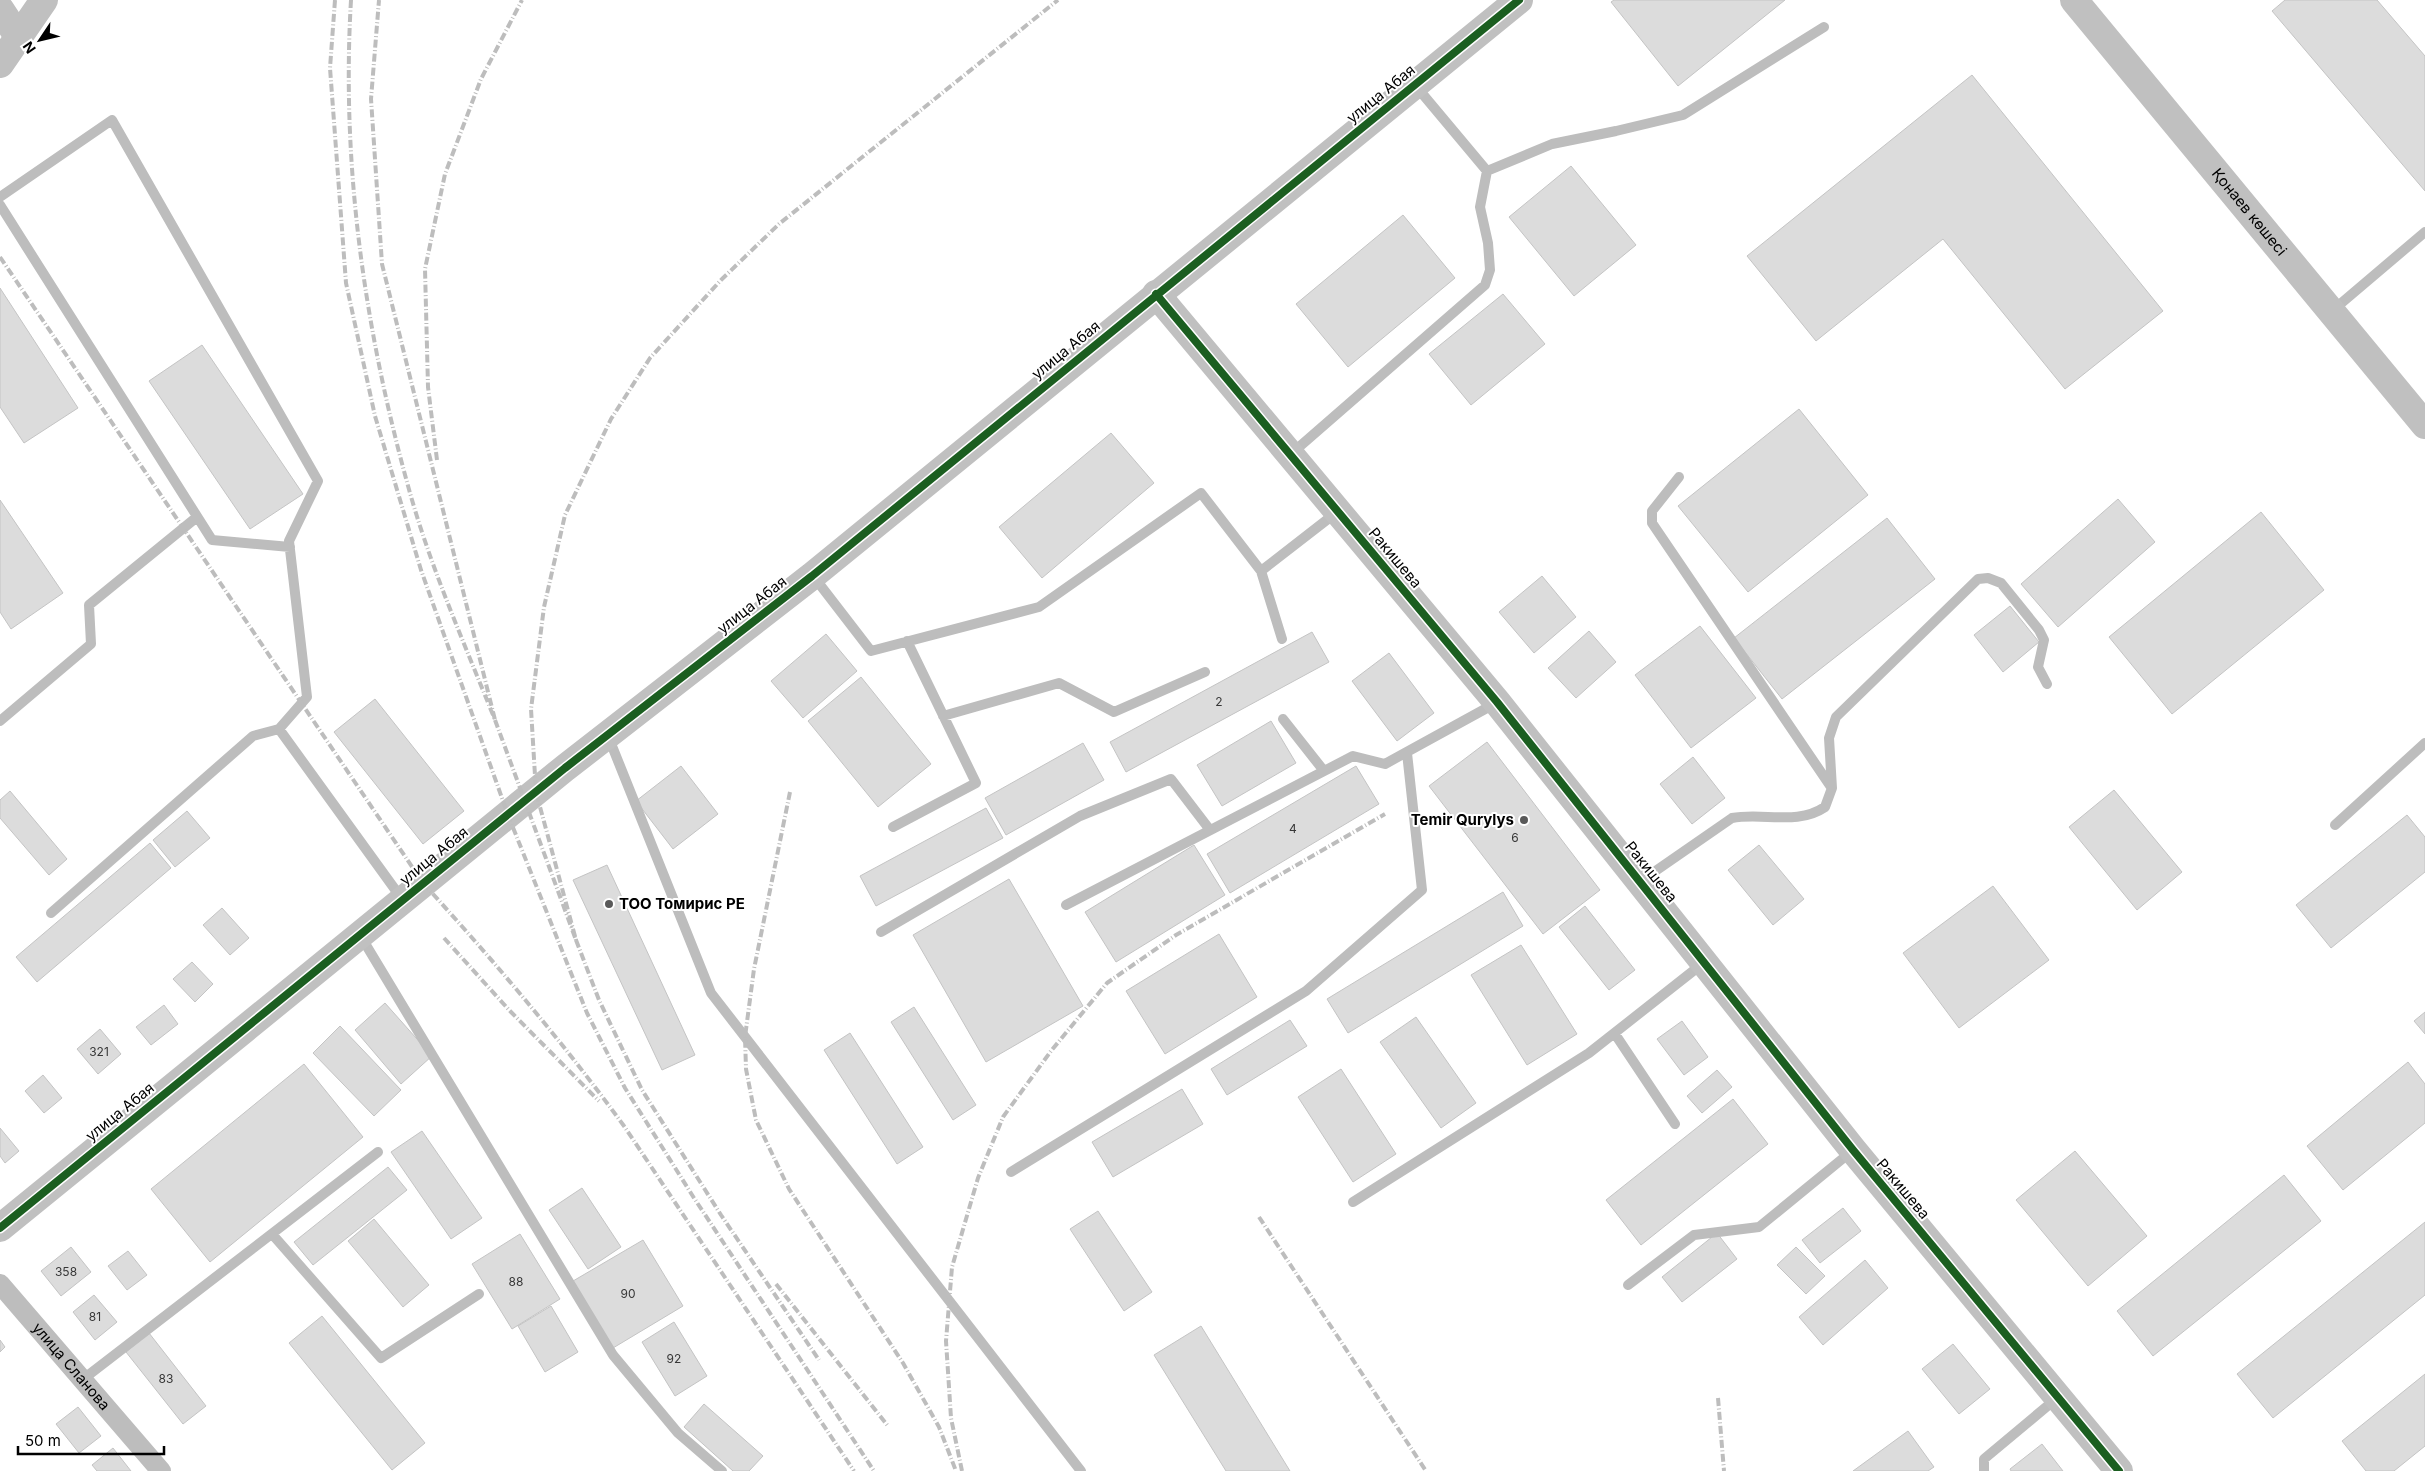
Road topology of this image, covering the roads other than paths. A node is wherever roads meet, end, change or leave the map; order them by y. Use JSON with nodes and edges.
{"nodes":[{"id":1,"x":44,"y":0,"type":"edge"},
{"id":2,"x":1519,"y":0,"type":"edge"},
{"id":3,"x":2074,"y":0,"type":"edge"},
{"id":4,"x":0,"y":9,"type":"edge"},
{"id":5,"x":1824,"y":27,"type":"dead end"},
{"id":6,"x":19,"y":38,"type":"junction"},
{"id":7,"x":0,"y":64,"type":"edge"},
{"id":8,"x":1415,"y":84,"type":"junction"},
{"id":9,"x":1487,"y":171,"type":"junction"},
{"id":10,"x":0,"y":197,"type":"edge"},
{"id":11,"x":0,"y":205,"type":"edge"},
{"id":12,"x":2425,"y":232,"type":"edge"},
{"id":13,"x":1156,"y":294,"type":"junction"},
{"id":14,"x":2332,"y":312,"type":"junction"},
{"id":15,"x":2425,"y":425,"type":"edge"},
{"id":16,"x":1291,"y":455,"type":"junction"},
{"id":17,"x":1679,"y":477,"type":"dead end"},
{"id":18,"x":1338,"y":511,"type":"junction"},
{"id":19,"x":197,"y":517,"type":"junction"},
{"id":20,"x":290,"y":547,"type":"junction"},
{"id":21,"x":1261,"y":571,"type":"junction"},
{"id":22,"x":812,"y":576,"type":"junction"},
{"id":23,"x":1282,"y":639,"type":"dead end"},
{"id":24,"x":907,"y":641,"type":"junction"},
{"id":25,"x":1205,"y":672,"type":"dead end"},
{"id":26,"x":2047,"y":684,"type":"dead end"},
{"id":27,"x":1497,"y":702,"type":"junction"},
{"id":28,"x":943,"y":716,"type":"junction"},
{"id":29,"x":1283,"y":719,"type":"dead end"},
{"id":30,"x":0,"y":721,"type":"edge"},
{"id":31,"x":279,"y":729,"type":"junction"},
{"id":32,"x":608,"y":735,"type":"junction"},
{"id":33,"x":2425,"y":743,"type":"edge"},
{"id":34,"x":1406,"y":753,"type":"junction"},
{"id":35,"x":1324,"y":771,"type":"junction"},
{"id":36,"x":1832,"y":788,"type":"junction"},
{"id":37,"x":2335,"y":825,"type":"dead end"},
{"id":38,"x":893,"y":827,"type":"dead end"},
{"id":39,"x":1210,"y":830,"type":"junction"},
{"id":40,"x":1640,"y":881,"type":"junction"},
{"id":41,"x":402,"y":899,"type":"junction"},
{"id":42,"x":1066,"y":905,"type":"dead end"},
{"id":43,"x":51,"y":913,"type":"dead end"},
{"id":44,"x":881,"y":932,"type":"dead end"},
{"id":45,"x":360,"y":934,"type":"junction"},
{"id":46,"x":1705,"y":962,"type":"junction"},
{"id":47,"x":1615,"y":1034,"type":"junction"},
{"id":48,"x":1675,"y":1124,"type":"dead end"},
{"id":49,"x":1853,"y":1150,"type":"junction"},
{"id":50,"x":378,"y":1152,"type":"dead end"},
{"id":51,"x":1011,"y":1172,"type":"dead end"},
{"id":52,"x":1353,"y":1202,"type":"dead end"},
{"id":53,"x":0,"y":1228,"type":"edge"},
{"id":54,"x":272,"y":1234,"type":"junction"},
{"id":55,"x":0,"y":1284,"type":"edge"},
{"id":56,"x":1628,"y":1285,"type":"dead end"},
{"id":57,"x":479,"y":1294,"type":"dead end"},
{"id":58,"x":82,"y":1380,"type":"junction"},
{"id":59,"x":2058,"y":1397,"type":"junction"},
{"id":60,"x":161,"y":1471,"type":"edge"},
{"id":61,"x":722,"y":1471,"type":"edge"},
{"id":62,"x":1081,"y":1471,"type":"edge"},
{"id":63,"x":1984,"y":1471,"type":"edge"},
{"id":64,"x":2119,"y":1471,"type":"edge"}],
"edges":[{"from":1,"to":6,"type":"street"},
{"from":2,"to":8,"type":"street","name":"улица Абая"},
{"from":3,"to":14,"type":"street","name":"Қонаев көшесі"},
{"from":4,"to":6,"type":"street"},
{"from":5,"to":9,"type":"lane"},
{"from":6,"to":7,"type":"street"},
{"from":8,"to":9,"type":"lane"},
{"from":8,"to":13,"type":"street","name":"улица Абая"},
{"from":9,"to":16,"type":"lane"},
{"from":10,"to":20,"type":"lane"},
{"from":11,"to":19,"type":"lane"},
{"from":12,"to":14,"type":"lane"},
{"from":13,"to":16,"type":"street","name":"Ракишева"},
{"from":13,"to":22,"type":"street","name":"улица Абая"},
{"from":14,"to":15,"type":"street","name":"Қонаев көшесі"},
{"from":16,"to":18,"type":"street","name":"Ракишева"},
{"from":17,"to":36,"type":"lane"},
{"from":18,"to":21,"type":"lane"},
{"from":18,"to":27,"type":"street","name":"Ракишева"},
{"from":19,"to":20,"type":"lane"},
{"from":19,"to":30,"type":"lane"},
{"from":20,"to":31,"type":"lane"},
{"from":21,"to":23,"type":"lane"},
{"from":21,"to":24,"type":"lane"},
{"from":22,"to":24,"type":"lane"},
{"from":22,"to":32,"type":"street","name":"улица Абая"},
{"from":24,"to":28,"type":"lane"},
{"from":25,"to":28,"type":"lane"},
{"from":26,"to":36,"type":"lane"},
{"from":27,"to":34,"type":"lane"},
{"from":27,"to":40,"type":"street","name":"Ракишева"},
{"from":28,"to":38,"type":"lane"},
{"from":29,"to":35,"type":"lane"},
{"from":31,"to":41,"type":"lane"},
{"from":31,"to":43,"type":"lane"},
{"from":32,"to":41,"type":"street","name":"улица Абая"},
{"from":32,"to":62,"type":"lane"},
{"from":33,"to":37,"type":"lane"},
{"from":34,"to":35,"type":"lane"},
{"from":34,"to":51,"type":"lane"},
{"from":35,"to":39,"type":"lane"},
{"from":36,"to":40,"type":"lane"},
{"from":39,"to":42,"type":"lane"},
{"from":39,"to":44,"type":"lane"},
{"from":40,"to":46,"type":"street","name":"Ракишева"},
{"from":41,"to":45,"type":"street","name":"улица Абая"},
{"from":45,"to":53,"type":"street","name":"улица Абая"},
{"from":45,"to":61,"type":"lane"},
{"from":46,"to":47,"type":"lane"},
{"from":46,"to":49,"type":"street","name":"Ракишева"},
{"from":47,"to":48,"type":"lane"},
{"from":47,"to":52,"type":"lane"},
{"from":49,"to":56,"type":"lane"},
{"from":49,"to":59,"type":"street","name":"Ракишева"},
{"from":50,"to":54,"type":"lane"},
{"from":54,"to":57,"type":"lane"},
{"from":54,"to":58,"type":"lane"},
{"from":55,"to":58,"type":"street","name":"улица Сланова"},
{"from":58,"to":60,"type":"street","name":"улица Сланова"},
{"from":59,"to":63,"type":"lane"},
{"from":59,"to":64,"type":"street","name":"Ракишева"}]}
